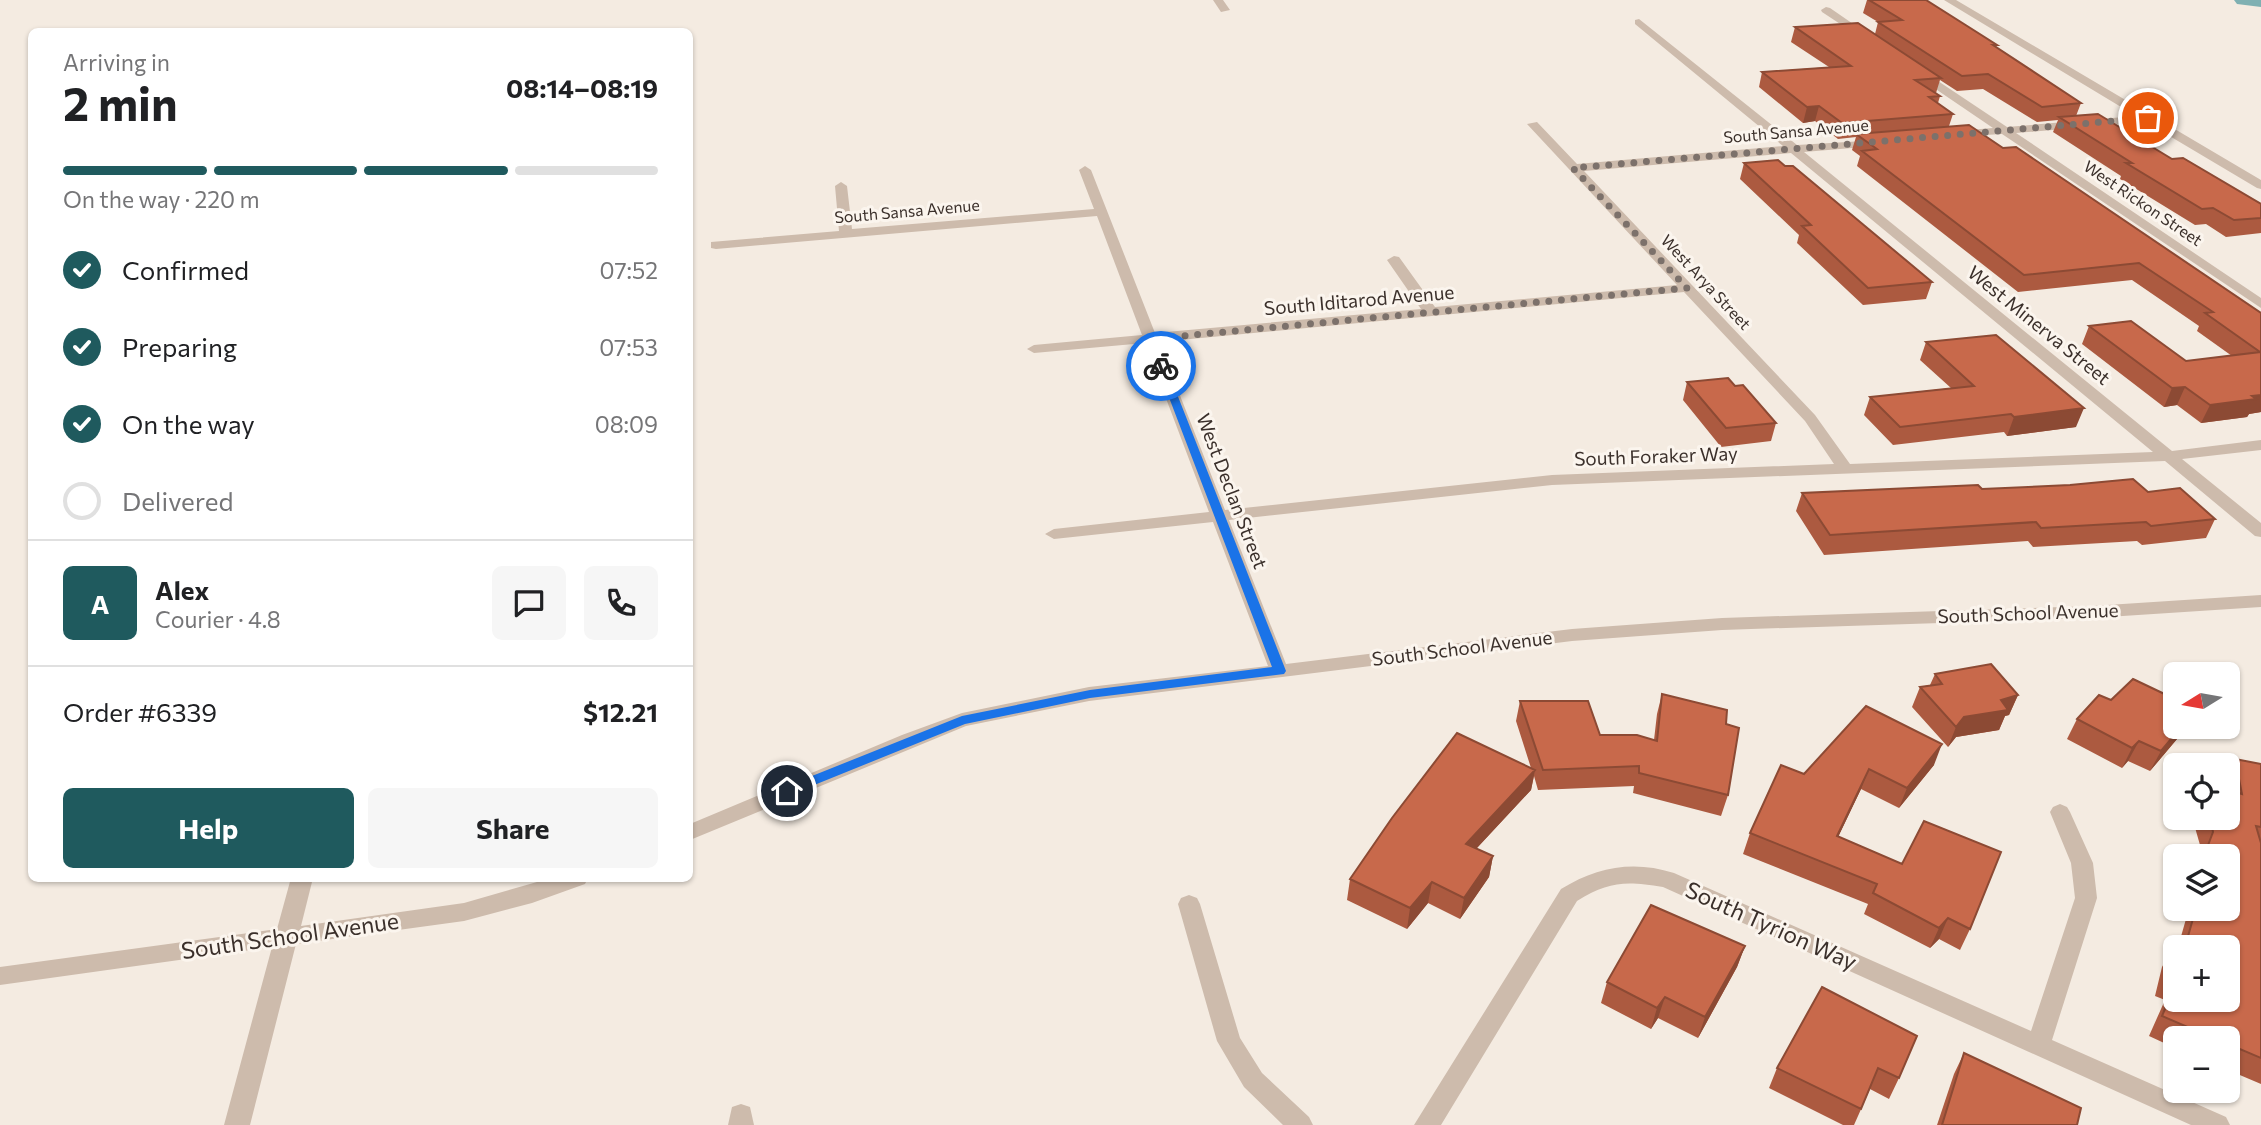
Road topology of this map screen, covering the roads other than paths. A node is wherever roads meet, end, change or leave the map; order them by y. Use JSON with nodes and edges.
{"nodes":[{"id":1,"x":1218,"y":0,"type":"edge"},
{"id":2,"x":1949,"y":0,"type":"edge"},
{"id":3,"x":1225,"y":10,"type":"dead end"},
{"id":4,"x":1826,"y":10,"type":"dead end"},
{"id":5,"x":1639,"y":22,"type":"dead end"},
{"id":6,"x":1880,"y":47,"type":"edge"},
{"id":7,"x":1913,"y":69,"type":"edge"},
{"id":8,"x":2148,"y":118,"type":"junction"},
{"id":9,"x":1533,"y":124,"type":"dead end"},
{"id":10,"x":2004,"y":131,"type":"junction"},
{"id":11,"x":1940,"y":136,"type":"edge"},
{"id":12,"x":1886,"y":141,"type":"edge"},
{"id":13,"x":1793,"y":149,"type":"junction"},
{"id":14,"x":1573,"y":168,"type":"junction"},
{"id":15,"x":1085,"y":170,"type":"dead end"},
{"id":16,"x":2261,"y":185,"type":"edge"},
{"id":17,"x":841,"y":186,"type":"dead end"},
{"id":18,"x":1101,"y":212,"type":"junction"},
{"id":19,"x":846,"y":233,"type":"junction"},
{"id":20,"x":716,"y":245,"type":"dead end"},
{"id":21,"x":1394,"y":260,"type":"dead end"},
{"id":22,"x":1687,"y":288,"type":"junction"},
{"id":23,"x":2261,"y":304,"type":"edge"},
{"id":24,"x":1431,"y":312,"type":"junction"},
{"id":25,"x":1151,"y":339,"type":"junction"},
{"id":26,"x":1034,"y":349,"type":"dead end"},
{"id":27,"x":2261,"y":445,"type":"edge"},
{"id":28,"x":2169,"y":456,"type":"junction"},
{"id":29,"x":1846,"y":469,"type":"junction"},
{"id":30,"x":1220,"y":516,"type":"junction"},
{"id":31,"x":2261,"y":532,"type":"edge"},
{"id":32,"x":1054,"y":534,"type":"dead end"},
{"id":33,"x":2261,"y":601,"type":"edge"},
{"id":34,"x":1279,"y":671,"type":"junction"},
{"id":35,"x":2060,"y":812,"type":"dead end"},
{"id":36,"x":693,"y":831,"type":"edge"},
{"id":37,"x":301,"y":882,"type":"edge"},
{"id":38,"x":565,"y":882,"type":"edge"},
{"id":39,"x":1189,"y":904,"type":"dead end"},
{"id":40,"x":287,"y":935,"type":"junction"},
{"id":41,"x":0,"y":976,"type":"edge"},
{"id":42,"x":2039,"y":1045,"type":"junction"},
{"id":43,"x":237,"y":1125,"type":"edge"},
{"id":44,"x":1300,"y":1125,"type":"edge"},
{"id":45,"x":1427,"y":1125,"type":"edge"},
{"id":46,"x":2217,"y":1125,"type":"edge"}],
"edges":[{"from":1,"to":3,"type":"street"},
{"from":2,"to":8,"type":"street"},
{"from":4,"to":6,"type":"street"},
{"from":5,"to":13,"type":"street","name":"West Minerva Street"},
{"from":7,"to":10,"type":"street","name":"West Rickon Street"},
{"from":8,"to":10,"type":"street"},
{"from":8,"to":16,"type":"street"},
{"from":9,"to":14,"type":"street","name":"West Arya Street"},
{"from":10,"to":11,"type":"street"},
{"from":10,"to":23,"type":"street","name":"West Rickon Street"},
{"from":12,"to":13,"type":"street","name":"South Sansa Avenue"},
{"from":13,"to":14,"type":"street","name":"South Sansa Avenue"},
{"from":13,"to":28,"type":"street","name":"West Minerva Street"},
{"from":14,"to":22,"type":"street","name":"West Arya Street"},
{"from":15,"to":18,"type":"street","name":"West Declan Street"},
{"from":17,"to":19,"type":"street"},
{"from":18,"to":19,"type":"street","name":"South Sansa Avenue"},
{"from":18,"to":25,"type":"street","name":"West Declan Street"},
{"from":19,"to":20,"type":"street","name":"South Sansa Avenue"},
{"from":21,"to":24,"type":"street"},
{"from":22,"to":24,"type":"street","name":"South Iditarod Avenue"},
{"from":22,"to":29,"type":"street","name":"West Arya Street"},
{"from":24,"to":25,"type":"street","name":"South Iditarod Avenue"},
{"from":25,"to":26,"type":"street","name":"South Iditarod Avenue"},
{"from":25,"to":30,"type":"street","name":"West Declan Street"},
{"from":27,"to":28,"type":"street","name":"South Foraker Way"},
{"from":28,"to":29,"type":"street","name":"South Foraker Way"},
{"from":28,"to":31,"type":"street","name":"West Minerva Street"},
{"from":29,"to":30,"type":"street","name":"South Foraker Way"},
{"from":30,"to":32,"type":"street","name":"South Foraker Way"},
{"from":30,"to":34,"type":"street","name":"West Declan Street"},
{"from":33,"to":34,"type":"street","name":"South School Avenue"},
{"from":34,"to":36,"type":"street","name":"South School Avenue"},
{"from":35,"to":42,"type":"street"},
{"from":37,"to":40,"type":"street"},
{"from":38,"to":40,"type":"street","name":"South School Avenue"},
{"from":39,"to":44,"type":"street"},
{"from":40,"to":41,"type":"street","name":"South School Avenue"},
{"from":40,"to":43,"type":"street"},
{"from":42,"to":45,"type":"street","name":"South Tyrion Way"},
{"from":42,"to":46,"type":"street","name":"South Tyrion Way"}]}
